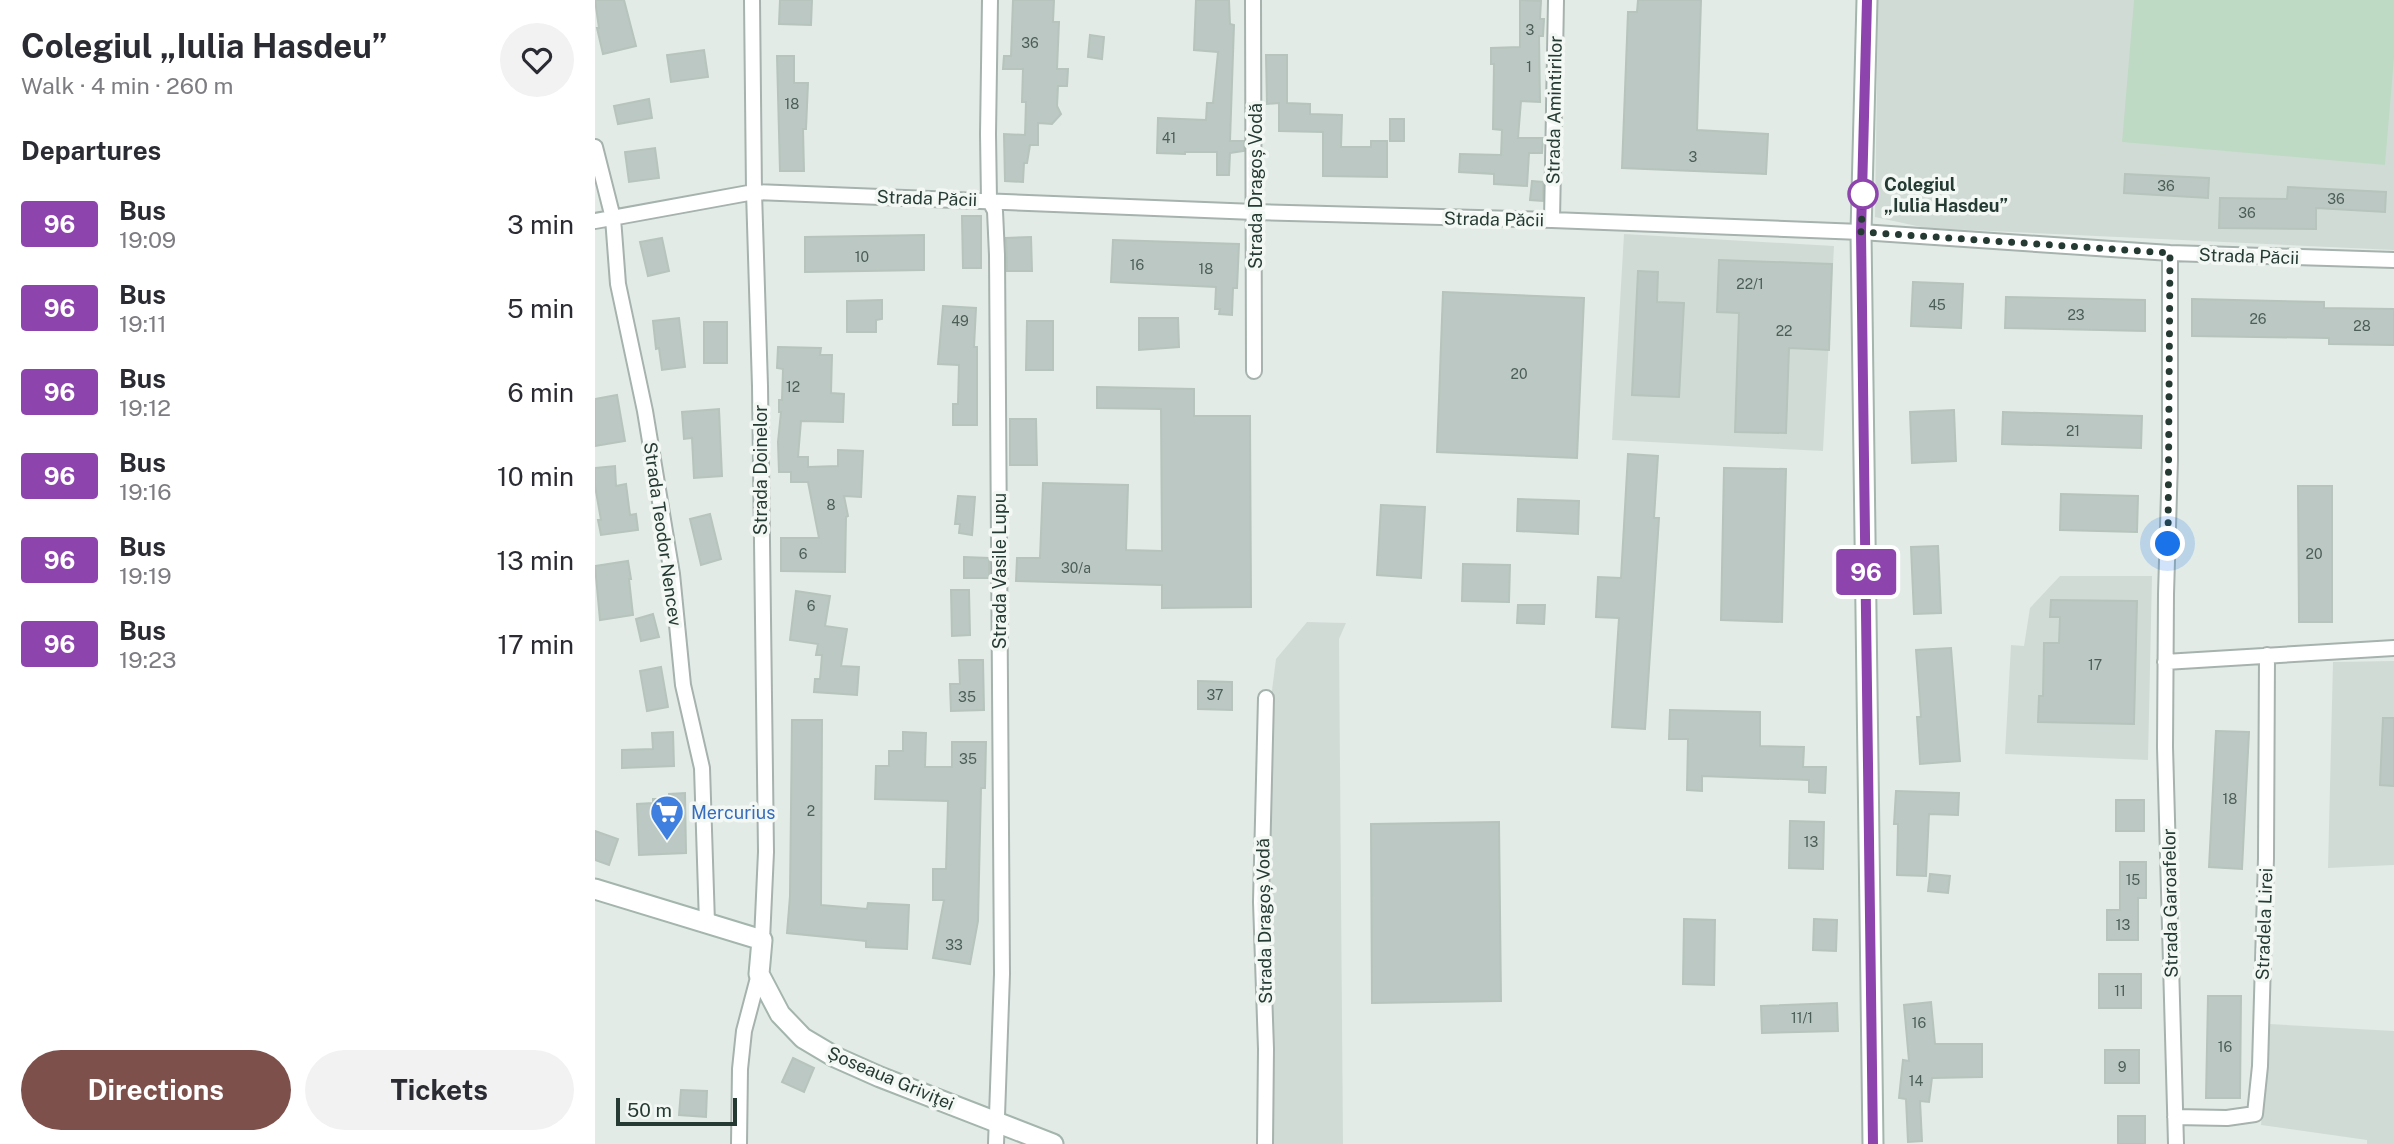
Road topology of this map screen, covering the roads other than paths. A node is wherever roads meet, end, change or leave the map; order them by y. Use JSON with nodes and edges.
{"nodes":[{"id":1,"x":752,"y":0,"type":"edge"},
{"id":2,"x":990,"y":0,"type":"edge"},
{"id":3,"x":1253,"y":0,"type":"edge"},
{"id":4,"x":1556,"y":0,"type":"edge"},
{"id":5,"x":1867,"y":0,"type":"edge"},
{"id":6,"x":595,"y":147,"type":"edge"},
{"id":7,"x":754,"y":192,"type":"junction"},
{"id":8,"x":989,"y":200,"type":"junction"},
{"id":9,"x":1255,"y":212,"type":"junction"},
{"id":10,"x":613,"y":218,"type":"junction"},
{"id":11,"x":1552,"y":220,"type":"junction"},
{"id":12,"x":595,"y":221,"type":"edge"},
{"id":13,"x":1861,"y":232,"type":"junction"},
{"id":14,"x":2170,"y":253,"type":"junction"},
{"id":15,"x":2394,"y":260,"type":"edge"},
{"id":16,"x":1254,"y":371,"type":"dead end"},
{"id":17,"x":2394,"y":648,"type":"edge"},
{"id":18,"x":2267,"y":655,"type":"junction"},
{"id":19,"x":2165,"y":662,"type":"junction"},
{"id":20,"x":1266,"y":698,"type":"dead end"},
{"id":21,"x":595,"y":889,"type":"edge"},
{"id":22,"x":707,"y":923,"type":"junction"},
{"id":23,"x":762,"y":940,"type":"junction"},
{"id":24,"x":759,"y":974,"type":"junction"},
{"id":25,"x":2175,"y":1117,"type":"junction"},
{"id":26,"x":996,"y":1123,"type":"junction"},
{"id":27,"x":739,"y":1144,"type":"edge"},
{"id":28,"x":996,"y":1144,"type":"edge"},
{"id":29,"x":1053,"y":1144,"type":"edge"},
{"id":30,"x":1265,"y":1144,"type":"edge"},
{"id":31,"x":1873,"y":1144,"type":"edge"},
{"id":32,"x":2175,"y":1144,"type":"edge"}],
"edges":[{"from":1,"to":7,"type":"street","name":"Strada Doinelor"},
{"from":2,"to":8,"type":"street","name":"Strada Vasile Lupu"},
{"from":3,"to":9,"type":"street","name":"Strada Dragoș Vodă"},
{"from":4,"to":11,"type":"street","name":"Strada Amintirilor"},
{"from":5,"to":13,"type":"main road"},
{"from":6,"to":10,"type":"street","name":"Strada Teodor Nencev"},
{"from":7,"to":8,"type":"street","name":"Strada Păcii"},
{"from":7,"to":10,"type":"street","name":"Strada Păcii"},
{"from":7,"to":23,"type":"street","name":"Strada Doinelor"},
{"from":8,"to":9,"type":"street","name":"Strada Păcii"},
{"from":8,"to":26,"type":"street","name":"Strada Vasile Lupu"},
{"from":9,"to":11,"type":"street","name":"Strada Păcii"},
{"from":9,"to":16,"type":"street","name":"Strada Dragoș Vodă"},
{"from":10,"to":12,"type":"street","name":"Strada Păcii"},
{"from":10,"to":22,"type":"street","name":"Strada Teodor Nencev"},
{"from":11,"to":13,"type":"street","name":"Strada Păcii"},
{"from":13,"to":14,"type":"street","name":"Strada Păcii"},
{"from":13,"to":31,"type":"main road"},
{"from":14,"to":15,"type":"street","name":"Strada Păcii"},
{"from":14,"to":19,"type":"street","name":"Strada Garoafelor"},
{"from":17,"to":18,"type":"street"},
{"from":18,"to":19,"type":"street"},
{"from":18,"to":25,"type":"street","name":"Stradela Lirei"},
{"from":19,"to":25,"type":"street","name":"Strada Garoafelor"},
{"from":20,"to":30,"type":"street","name":"Strada Dragoș Vodă"},
{"from":21,"to":22,"type":"main road"},
{"from":22,"to":23,"type":"main road"},
{"from":23,"to":24,"type":"main road"},
{"from":24,"to":26,"type":"main road","name":"Șoseaua Griviţei"},
{"from":24,"to":27,"type":"street"},
{"from":25,"to":32,"type":"street","name":"Strada Garoafelor"},
{"from":26,"to":28,"type":"street","name":"Strada Vasile Lupu"},
{"from":26,"to":29,"type":"main road","name":"Șoseaua Griviţei"}]}
